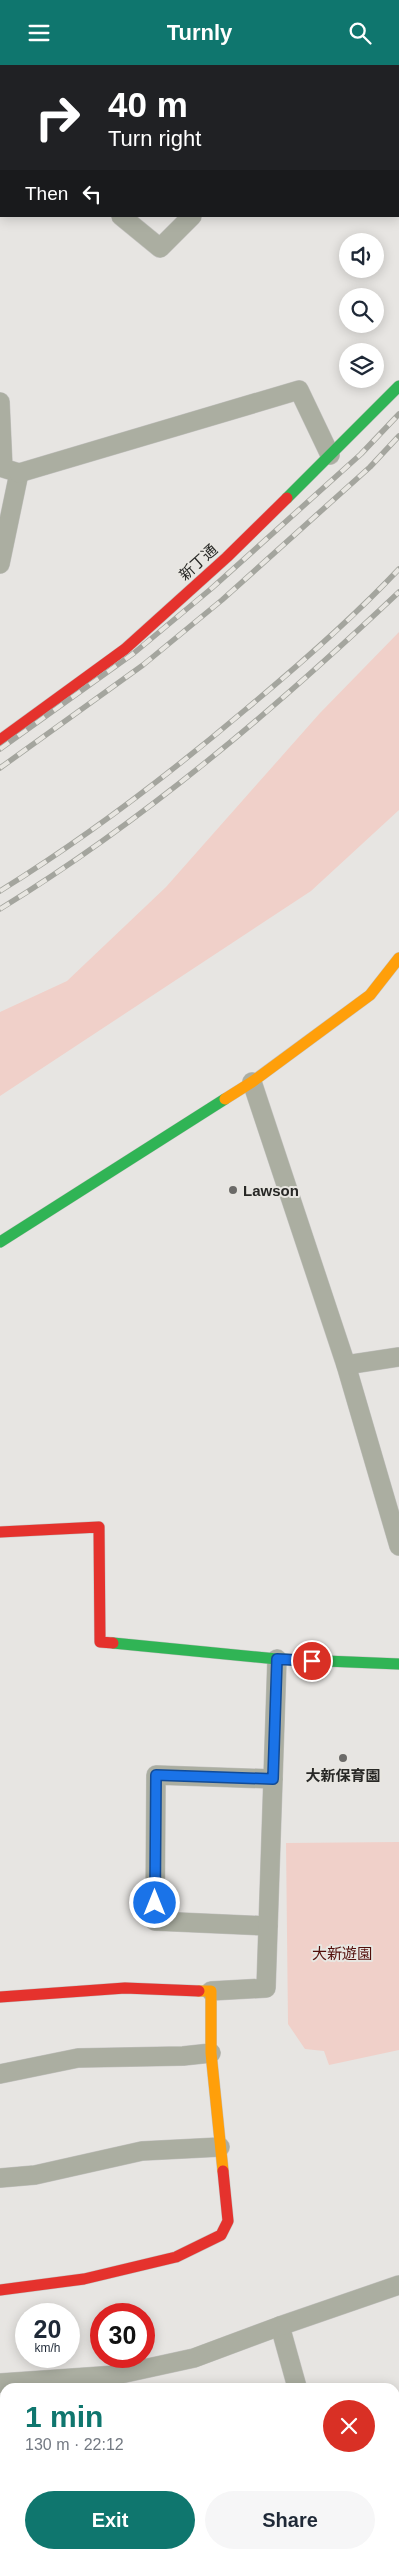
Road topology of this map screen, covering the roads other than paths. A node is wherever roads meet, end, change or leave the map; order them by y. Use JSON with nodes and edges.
{"nodes":[{"id":1,"x":122,"y":217,"type":"edge"},
{"id":2,"x":191,"y":217,"type":"edge"},
{"id":3,"x":399,"y":387,"type":"edge"},
{"id":4,"x":0,"y":401,"type":"edge"},
{"id":5,"x":330,"y":455,"type":"junction"},
{"id":6,"x":19,"y":473,"type":"junction"},
{"id":7,"x":1,"y":556,"type":"edge"},
{"id":8,"x":0,"y":740,"type":"edge"},
{"id":9,"x":399,"y":958,"type":"edge"},
{"id":10,"x":252,"y":1082,"type":"junction"},
{"id":11,"x":0,"y":1242,"type":"edge"},
{"id":12,"x":399,"y":1357,"type":"edge"},
{"id":13,"x":346,"y":1365,"type":"junction"},
{"id":14,"x":0,"y":1532,"type":"edge"},
{"id":15,"x":399,"y":1546,"type":"edge"},
{"id":16,"x":277,"y":1659,"type":"junction"},
{"id":17,"x":399,"y":1664,"type":"edge"},
{"id":18,"x":273,"y":1779,"type":"junction"},
{"id":19,"x":268,"y":1926,"type":"junction"},
{"id":20,"x":211,"y":1991,"type":"junction"},
{"id":21,"x":0,"y":1997,"type":"edge"},
{"id":22,"x":211,"y":2053,"type":"junction"},
{"id":23,"x":0,"y":2074,"type":"edge"},
{"id":24,"x":220,"y":2147,"type":"junction"},
{"id":25,"x":0,"y":2178,"type":"edge"},
{"id":26,"x":399,"y":2285,"type":"edge"},
{"id":27,"x":0,"y":2289,"type":"edge"},
{"id":28,"x":280,"y":2326,"type":"junction"},
{"id":29,"x":116,"y":2381,"type":"edge"},
{"id":30,"x":0,"y":2383,"type":"edge"},
{"id":31,"x":296,"y":2383,"type":"edge"}],
"edges":[{"from":1,"to":2,"type":"street"},
{"from":3,"to":5,"type":"street","name":"新丁通"},
{"from":4,"to":6,"type":"street"},
{"from":5,"to":6,"type":"street"},
{"from":5,"to":8,"type":"street","name":"新丁通"},
{"from":6,"to":7,"type":"street"},
{"from":9,"to":10,"type":"street"},
{"from":10,"to":11,"type":"street"},
{"from":10,"to":13,"type":"street"},
{"from":12,"to":13,"type":"street"},
{"from":13,"to":15,"type":"street"},
{"from":14,"to":16,"type":"street"},
{"from":16,"to":17,"type":"street"},
{"from":16,"to":18,"type":"street"},
{"from":18,"to":19,"type":"street"},
{"from":18,"to":19,"type":"street"},
{"from":19,"to":20,"type":"street"},
{"from":20,"to":21,"type":"street"},
{"from":20,"to":22,"type":"street"},
{"from":22,"to":23,"type":"street"},
{"from":22,"to":24,"type":"street"},
{"from":24,"to":25,"type":"street"},
{"from":24,"to":27,"type":"street"},
{"from":26,"to":28,"type":"street"},
{"from":28,"to":29,"type":"street"},
{"from":28,"to":31,"type":"street"},
{"from":29,"to":30,"type":"street"}]}
